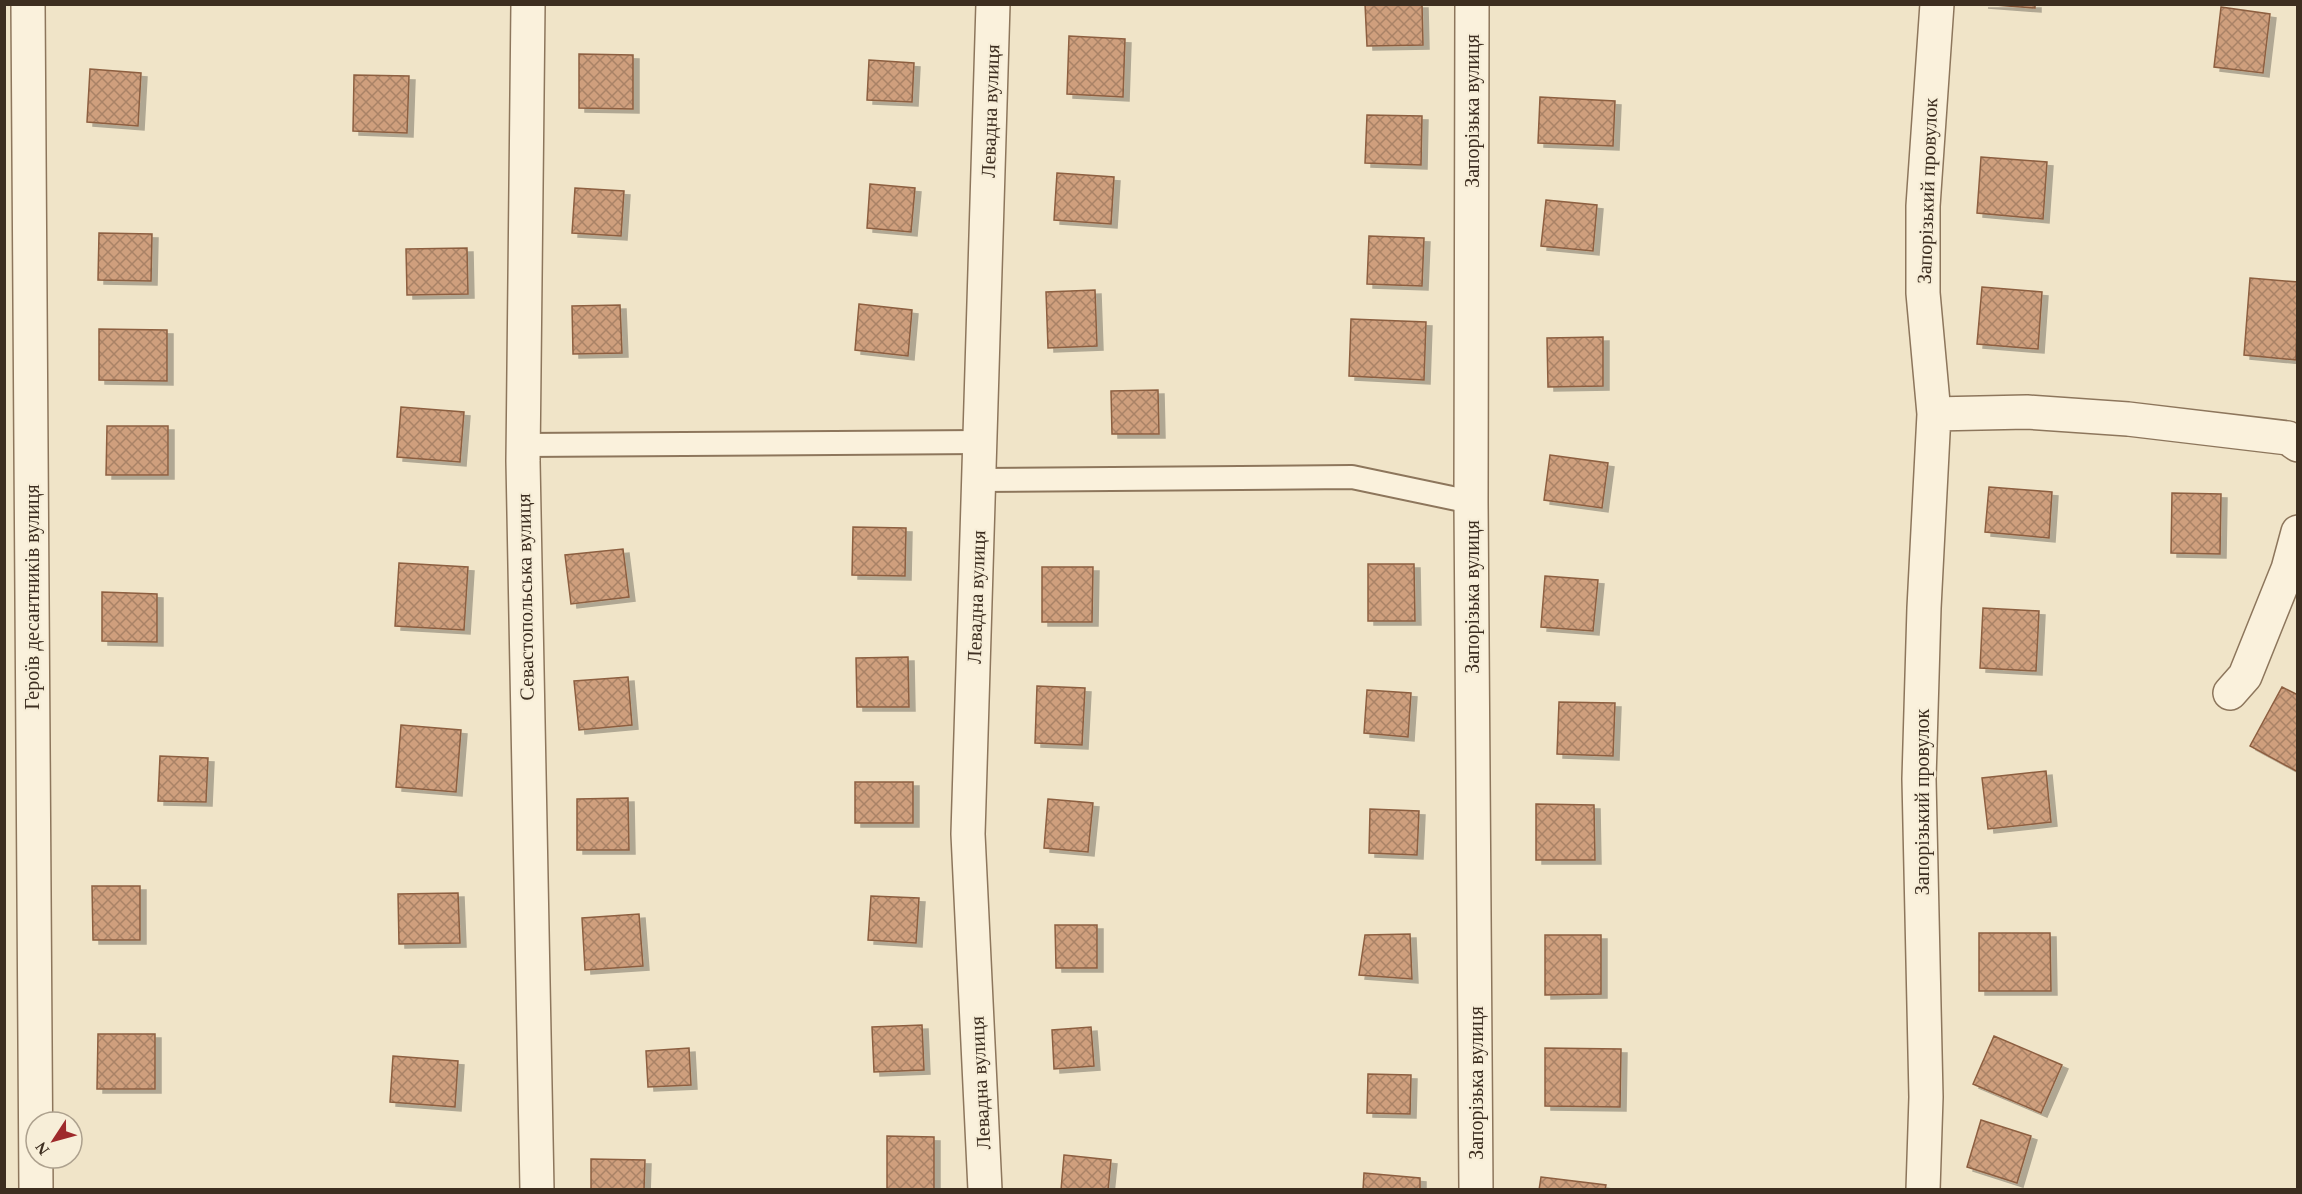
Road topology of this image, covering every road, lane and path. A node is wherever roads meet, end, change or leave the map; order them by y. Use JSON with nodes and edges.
{"nodes":[{"id":1,"x":28,"y":4,"type":"edge"},
{"id":2,"x":528,"y":4,"type":"edge"},
{"id":3,"x":993,"y":4,"type":"edge"},
{"id":4,"x":1472,"y":4,"type":"edge"},
{"id":5,"x":1937,"y":4,"type":"edge"},
{"id":6,"x":1934,"y":414,"type":"junction"},
{"id":7,"x":980,"y":442,"type":"junction"},
{"id":8,"x":523,"y":445,"type":"junction"},
{"id":9,"x":2298,"y":445,"type":"edge"},
{"id":10,"x":979,"y":480,"type":"junction"},
{"id":11,"x":1471,"y":502,"type":"junction"},
{"id":12,"x":2298,"y":531,"type":"edge"},
{"id":13,"x":2230,"y":693,"type":"dead end"},
{"id":14,"x":36,"y":1190,"type":"edge"},
{"id":15,"x":537,"y":1190,"type":"edge"},
{"id":16,"x":985,"y":1190,"type":"edge"},
{"id":17,"x":1476,"y":1190,"type":"edge"},
{"id":18,"x":1923,"y":1190,"type":"edge"}],
"edges":[{"from":1,"to":14,"type":"street","name":"Героїв десантників вулиця"},
{"from":2,"to":8,"type":"street","name":"Севастопольська вулиця"},
{"from":3,"to":7,"type":"street","name":"Левадна вулиця"},
{"from":4,"to":11,"type":"street","name":"Запорізька вулиця"},
{"from":5,"to":6,"type":"street","name":"Запорізький провулок"},
{"from":6,"to":9,"type":"street"},
{"from":6,"to":18,"type":"street","name":"Запорізький провулок"},
{"from":7,"to":8,"type":"lane"},
{"from":7,"to":10,"type":"street","name":"Левадна вулиця"},
{"from":8,"to":15,"type":"street","name":"Севастопольська вулиця"},
{"from":10,"to":11,"type":"lane"},
{"from":10,"to":16,"type":"street","name":"Левадна вулиця"},
{"from":11,"to":17,"type":"street","name":"Запорізька вулиця"},
{"from":12,"to":13,"type":"street"}]}
